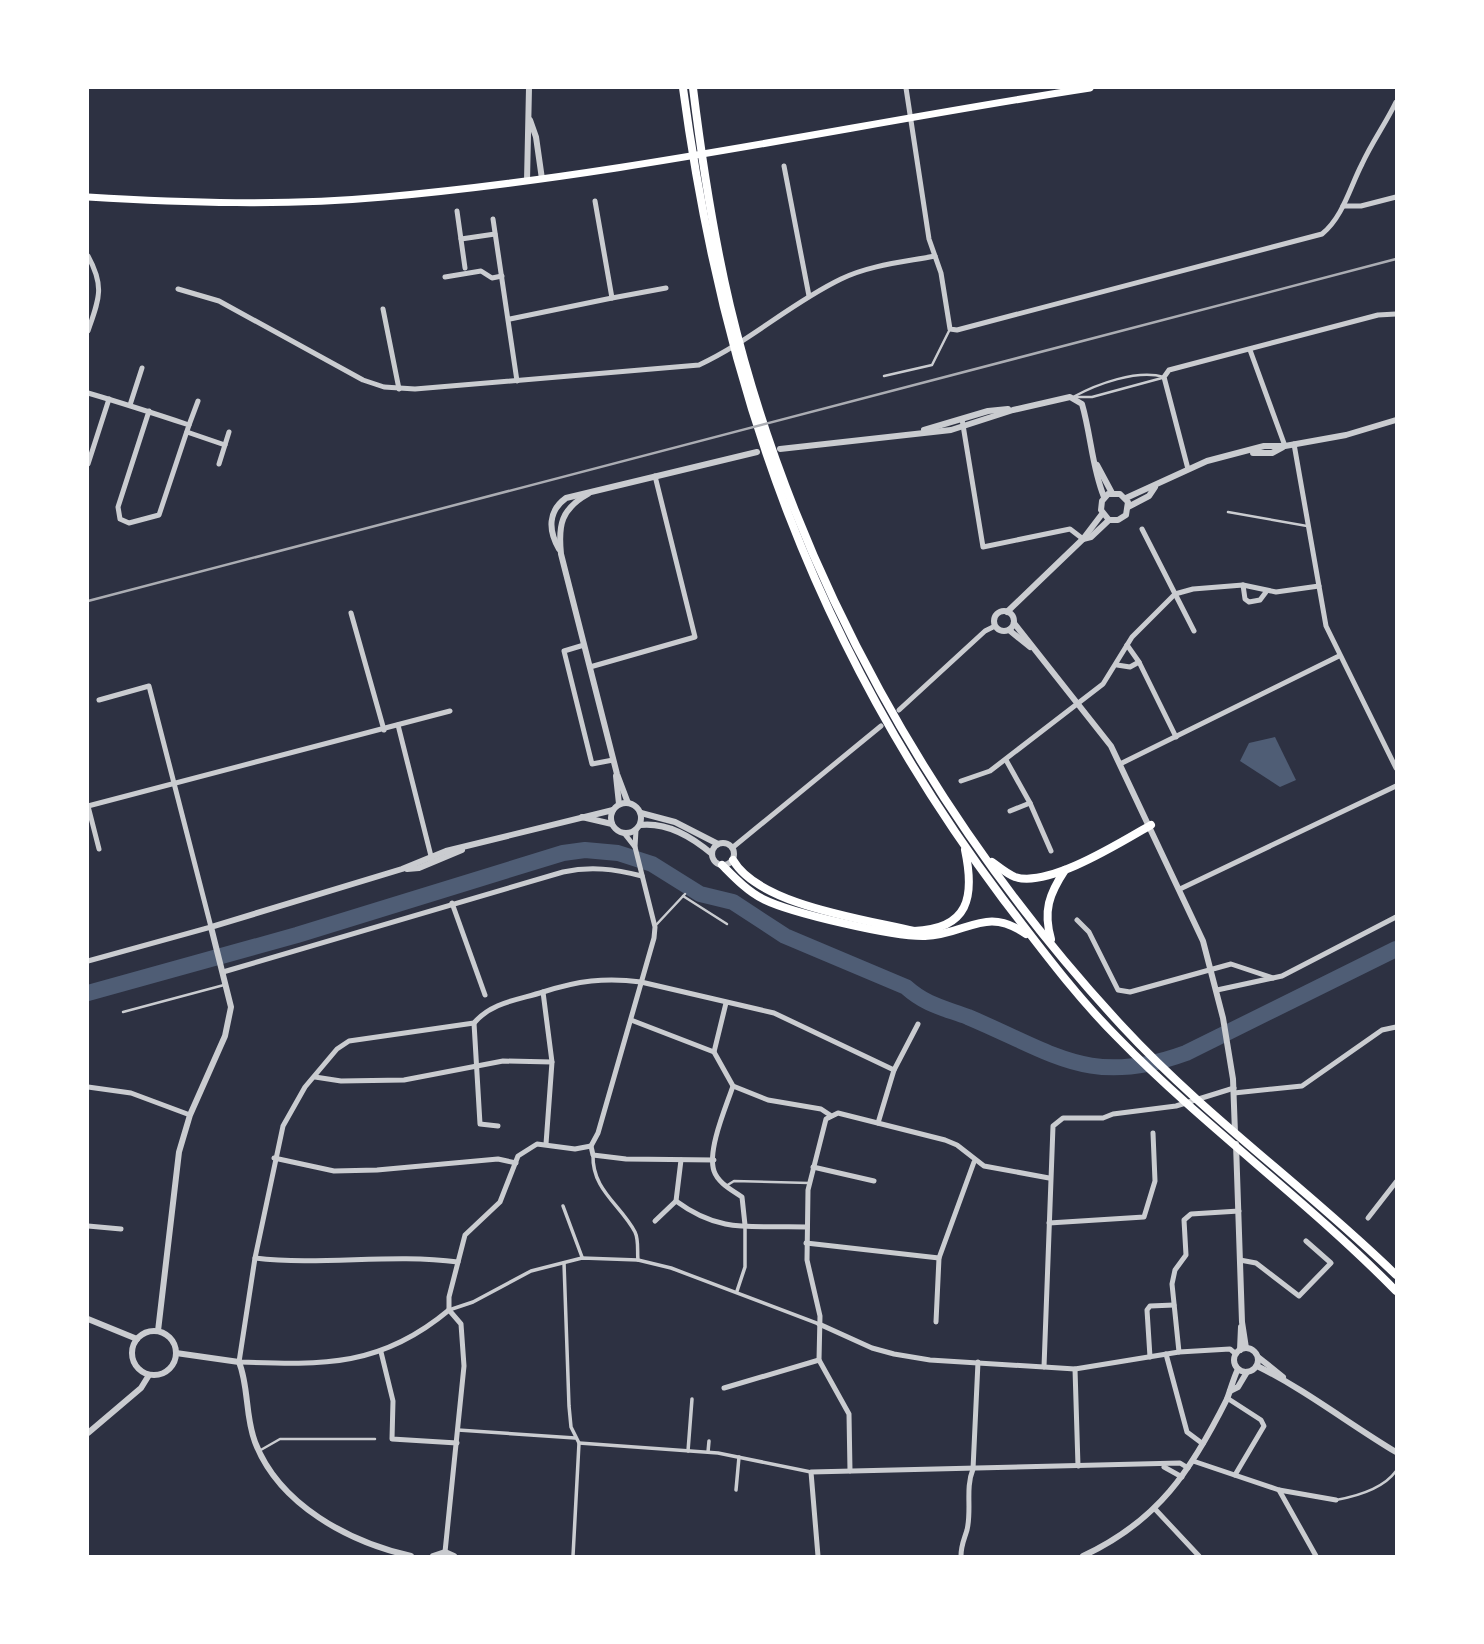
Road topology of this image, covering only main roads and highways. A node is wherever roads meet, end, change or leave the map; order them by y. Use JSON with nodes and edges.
{"nodes":[{"id":1,"x":683,"y":88,"type":"edge"},
{"id":2,"x":693,"y":88,"type":"edge"},
{"id":3,"x":1090,"y":88,"type":"edge"},
{"id":4,"x":1075,"y":89,"type":"edge"},
{"id":5,"x":699,"y":167,"type":"junction"},
{"id":6,"x":88,"y":197,"type":"edge"},
{"id":7,"x":727,"y":310,"type":"junction"},
{"id":8,"x":1151,"y":825,"type":"road end"},
{"id":9,"x":964,"y":847,"type":"junction"},
{"id":10,"x":985,"y":858,"type":"junction"},
{"id":11,"x":733,"y":860,"type":"road end"},
{"id":12,"x":722,"y":865,"type":"road end"},
{"id":13,"x":1065,"y":870,"type":"junction"},
{"id":14,"x":1034,"y":940,"type":"junction"},
{"id":15,"x":1053,"y":946,"type":"junction"},
{"id":16,"x":1396,"y":1275,"type":"edge"},
{"id":17,"x":1396,"y":1291,"type":"edge"}],
"edges":[{"from":1,"to":5,"type":"main road"},
{"from":2,"to":5,"type":"main road"},
{"from":3,"to":4,"type":"main road"},
{"from":4,"to":6,"type":"main road"},
{"from":5,"to":7,"type":"main road"},
{"from":7,"to":9,"type":"main road"},
{"from":7,"to":10,"type":"main road"},
{"from":8,"to":13,"type":"main road"},
{"from":9,"to":11,"type":"main road"},
{"from":9,"to":14,"type":"main road"},
{"from":10,"to":13,"type":"main road"},
{"from":10,"to":15,"type":"main road"},
{"from":12,"to":14,"type":"main road"},
{"from":13,"to":15,"type":"main road"},
{"from":14,"to":17,"type":"main road"},
{"from":15,"to":16,"type":"main road"}]}
